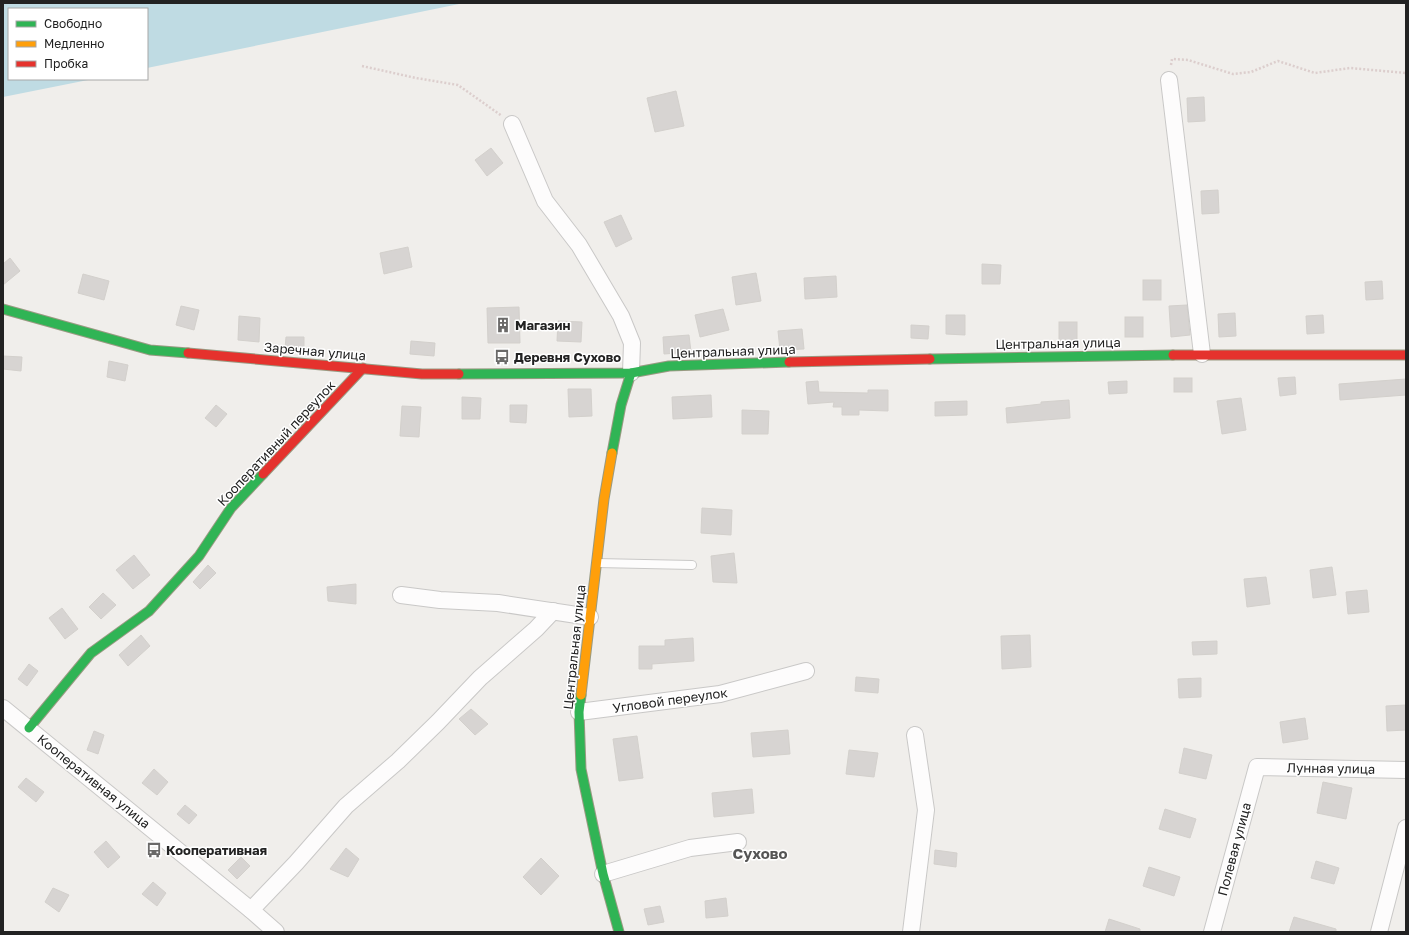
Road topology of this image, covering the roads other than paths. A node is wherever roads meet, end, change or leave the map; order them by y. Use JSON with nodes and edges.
{"nodes":[{"id":1,"x":1169,"y":80,"type":"road end"},
{"id":2,"x":512,"y":124,"type":"road end"},
{"id":3,"x":3,"y":310,"type":"edge"},
{"id":4,"x":1202,"y":354,"type":"junction"},
{"id":5,"x":1406,"y":355,"type":"edge"},
{"id":6,"x":363,"y":368,"type":"junction"},
{"id":7,"x":631,"y":373,"type":"junction"},
{"id":8,"x":596,"y":563,"type":"junction"},
{"id":9,"x":692,"y":565,"type":"dead end"},
{"id":10,"x":401,"y":595,"type":"dead end"},
{"id":11,"x":552,"y":611,"type":"junction"},
{"id":12,"x":590,"y":617,"type":"junction"},
{"id":13,"x":806,"y":671,"type":"dead end"},
{"id":14,"x":3,"y":708,"type":"edge"},
{"id":15,"x":579,"y":712,"type":"junction"},
{"id":16,"x":29,"y":728,"type":"junction"},
{"id":17,"x":915,"y":735,"type":"dead end"},
{"id":18,"x":1257,"y":767,"type":"joint"},
{"id":19,"x":1406,"y":770,"type":"edge"},
{"id":20,"x":1406,"y":828,"type":"edge"},
{"id":21,"x":738,"y":842,"type":"dead end"},
{"id":22,"x":603,"y":874,"type":"junction"},
{"id":23,"x":251,"y":910,"type":"junction"},
{"id":24,"x":276,"y":932,"type":"edge"},
{"id":25,"x":619,"y":932,"type":"edge"},
{"id":26,"x":911,"y":932,"type":"edge"},
{"id":27,"x":1212,"y":932,"type":"edge"},
{"id":28,"x":1379,"y":932,"type":"edge"}],
"edges":[{"from":1,"to":4,"type":"street"},
{"from":2,"to":7,"type":"street"},
{"from":3,"to":6,"type":"street","name":"Заречная улица"},
{"from":4,"to":5,"type":"street","name":"Центральная улица"},
{"from":4,"to":7,"type":"street","name":"Центральная улица"},
{"from":6,"to":7,"type":"street","name":"Заречная улица"},
{"from":6,"to":16,"type":"street","name":"Кооперативный переулок"},
{"from":7,"to":8,"type":"street","name":"Центральная улица"},
{"from":8,"to":9,"type":"lane"},
{"from":8,"to":12,"type":"street","name":"Центральная улица"},
{"from":10,"to":11,"type":"street"},
{"from":11,"to":12,"type":"street"},
{"from":11,"to":23,"type":"street"},
{"from":12,"to":15,"type":"street","name":"Центральная улица"},
{"from":13,"to":15,"type":"street","name":"Угловой переулок"},
{"from":14,"to":16,"type":"street","name":"Кооперативная улица"},
{"from":15,"to":22,"type":"street","name":"Центральная улица"},
{"from":16,"to":23,"type":"street","name":"Кооперативная улица"},
{"from":17,"to":26,"type":"street"},
{"from":18,"to":19,"type":"street","name":"Лунная улица"},
{"from":18,"to":27,"type":"street","name":"Полевая улица"},
{"from":20,"to":28,"type":"street"},
{"from":21,"to":22,"type":"street"},
{"from":22,"to":25,"type":"street","name":"Центральная улица"},
{"from":23,"to":24,"type":"street","name":"Кооперативная улица"}]}
